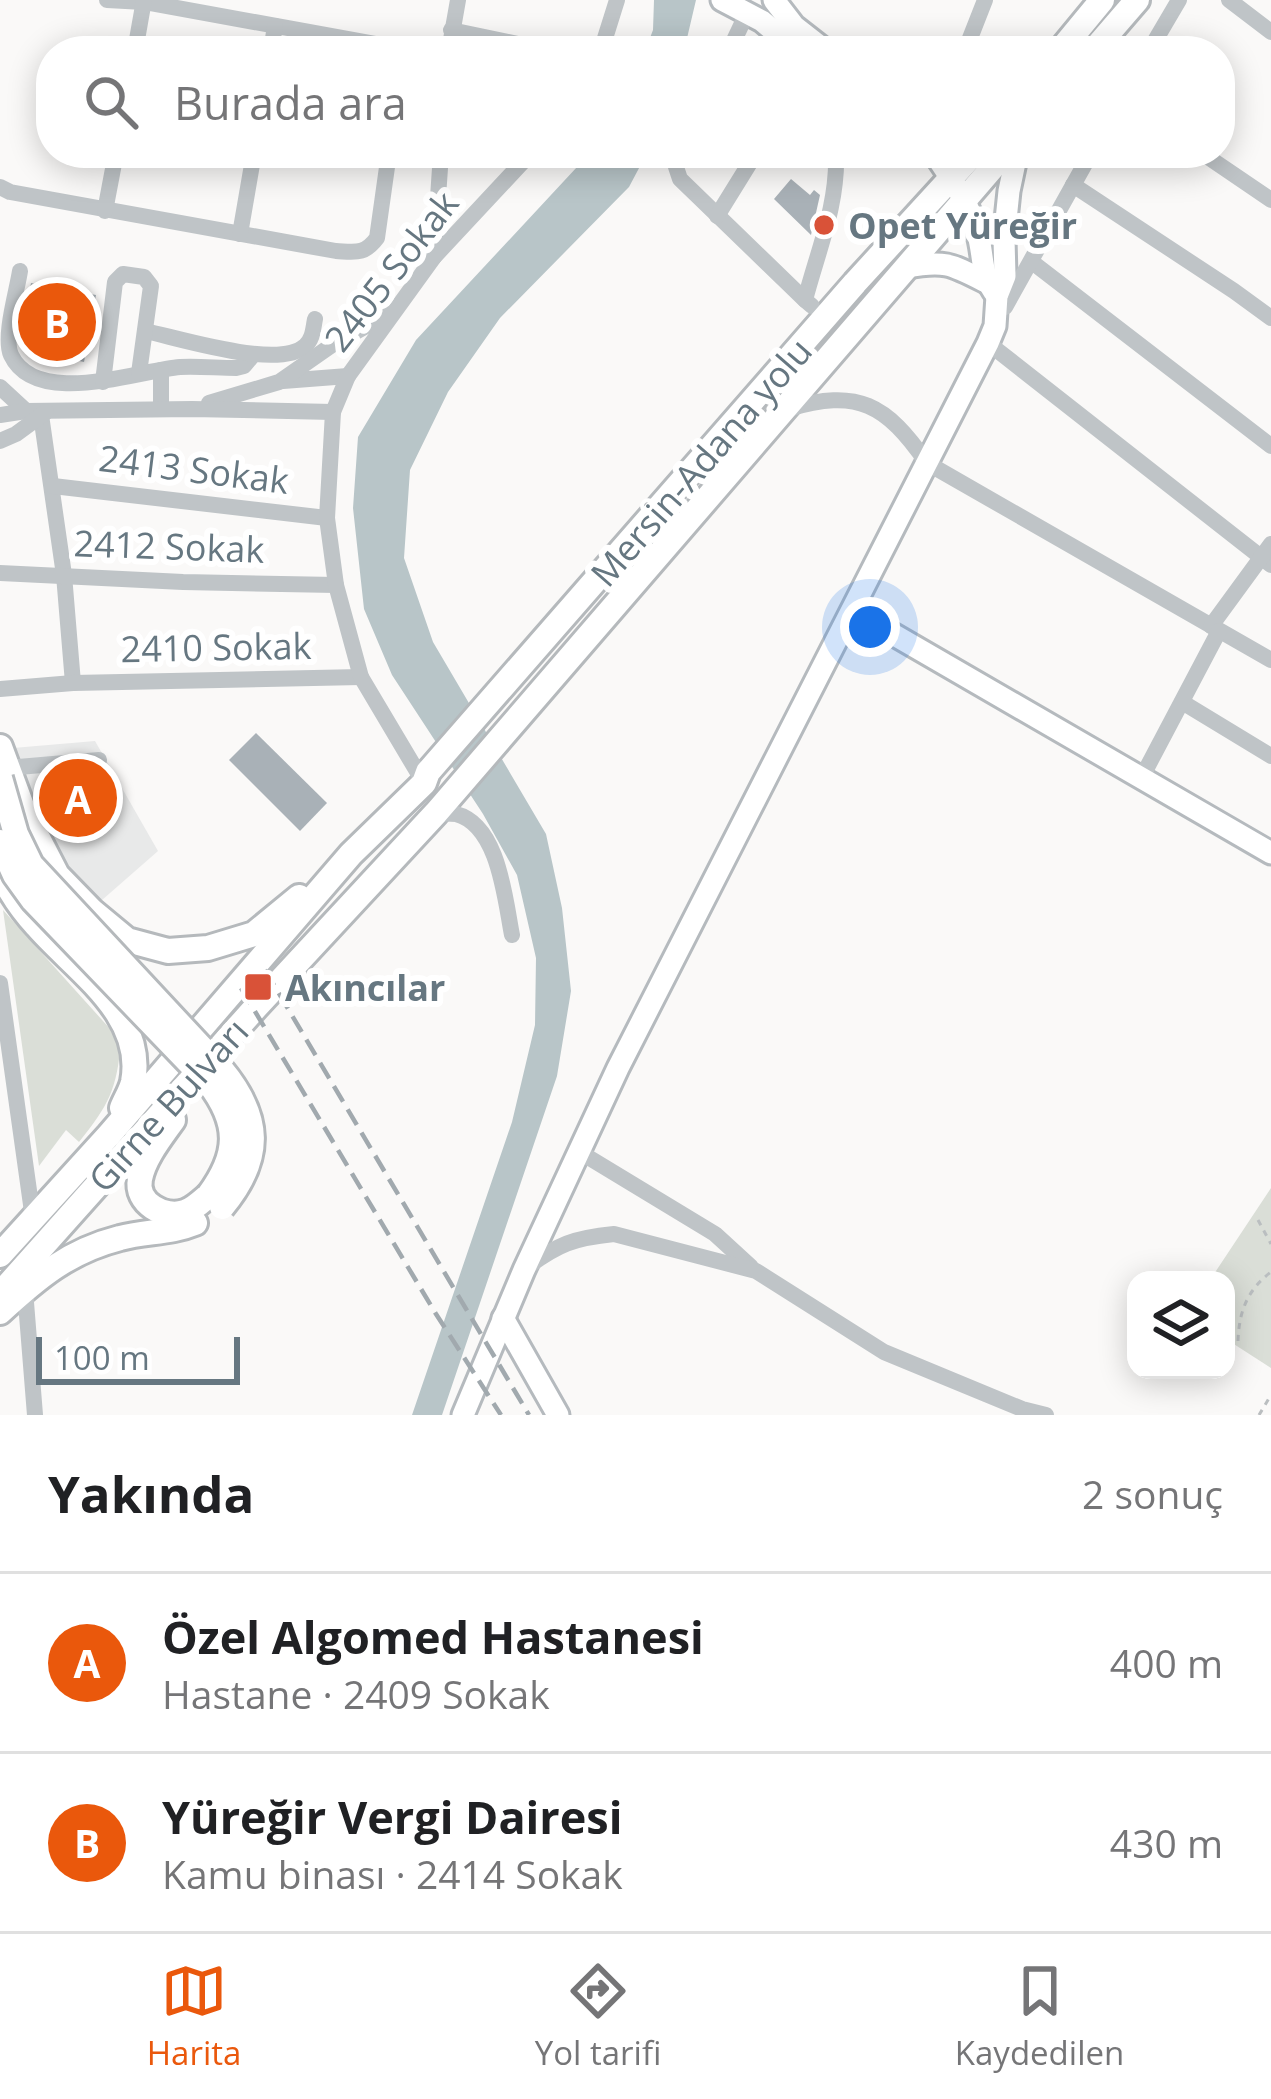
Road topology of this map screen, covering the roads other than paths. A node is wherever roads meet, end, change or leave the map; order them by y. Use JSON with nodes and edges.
{"nodes":[{"id":1,"x":107,"y":0,"type":"edge"},
{"id":2,"x":458,"y":0,"type":"edge"},
{"id":3,"x":615,"y":0,"type":"edge"},
{"id":4,"x":722,"y":0,"type":"edge"},
{"id":5,"x":985,"y":0,"type":"edge"},
{"id":6,"x":1102,"y":0,"type":"edge"},
{"id":7,"x":1137,"y":0,"type":"edge"},
{"id":8,"x":1179,"y":0,"type":"edge"},
{"id":9,"x":1229,"y":0,"type":"edge"},
{"id":10,"x":144,"y":1,"type":"edge"},
{"id":11,"x":763,"y":8,"type":"edge"},
{"id":12,"x":275,"y":26,"type":"junction"},
{"id":13,"x":451,"y":30,"type":"junction"},
{"id":14,"x":1271,"y":32,"type":"edge"},
{"id":15,"x":138,"y":36,"type":"edge"},
{"id":16,"x":273,"y":36,"type":"edge"},
{"id":17,"x":331,"y":36,"type":"edge"},
{"id":18,"x":450,"y":36,"type":"edge"},
{"id":19,"x":479,"y":36,"type":"edge"},
{"id":20,"x":605,"y":36,"type":"edge"},
{"id":21,"x":741,"y":36,"type":"edge"},
{"id":22,"x":785,"y":36,"type":"edge"},
{"id":23,"x":806,"y":36,"type":"edge"},
{"id":24,"x":971,"y":36,"type":"edge"},
{"id":25,"x":1072,"y":36,"type":"edge"},
{"id":26,"x":1106,"y":36,"type":"edge"},
{"id":27,"x":1158,"y":36,"type":"edge"},
{"id":28,"x":113,"y":168,"type":"edge"},
{"id":29,"x":251,"y":168,"type":"edge"},
{"id":30,"x":387,"y":168,"type":"edge"},
{"id":31,"x":440,"y":168,"type":"edge"},
{"id":32,"x":518,"y":168,"type":"edge"},
{"id":33,"x":676,"y":168,"type":"edge"},
{"id":34,"x":747,"y":168,"type":"edge"},
{"id":35,"x":837,"y":168,"type":"edge"},
{"id":36,"x":1014,"y":168,"type":"edge"},
{"id":37,"x":1082,"y":168,"type":"edge"},
{"id":38,"x":1224,"y":168,"type":"edge"},
{"id":39,"x":970,"y":177,"type":"edge"},
{"id":40,"x":1073,"y":184,"type":"junction"},
{"id":41,"x":0,"y":187,"type":"edge"},
{"id":42,"x":1271,"y":200,"type":"edge"},
{"id":43,"x":105,"y":211,"type":"junction"},
{"id":44,"x":717,"y":216,"type":"junction"},
{"id":45,"x":240,"y":234,"type":"junction"},
{"id":46,"x":1004,"y":239,"type":"junction"},
{"id":47,"x":434,"y":257,"type":"junction"},
{"id":48,"x":1031,"y":262,"type":"junction"},
{"id":49,"x":906,"y":267,"type":"junction"},
{"id":50,"x":20,"y":271,"type":"dead end"},
{"id":51,"x":994,"y":296,"type":"junction"},
{"id":52,"x":805,"y":300,"type":"junction"},
{"id":53,"x":394,"y":311,"type":"junction"},
{"id":54,"x":1271,"y":319,"type":"edge"},
{"id":55,"x":315,"y":320,"type":"dead end"},
{"id":56,"x":826,"y":320,"type":"junction"},
{"id":57,"x":145,"y":331,"type":"junction"},
{"id":58,"x":988,"y":343,"type":"junction"},
{"id":59,"x":254,"y":354,"type":"junction"},
{"id":60,"x":161,"y":370,"type":"junction"},
{"id":61,"x":139,"y":374,"type":"junction"},
{"id":62,"x":348,"y":376,"type":"junction"},
{"id":63,"x":103,"y":382,"type":"junction"},
{"id":64,"x":279,"y":382,"type":"junction"},
{"id":65,"x":0,"y":387,"type":"edge"},
{"id":66,"x":161,"y":409,"type":"junction"},
{"id":67,"x":192,"y":409,"type":"junction"},
{"id":68,"x":785,"y":410,"type":"junction"},
{"id":69,"x":38,"y":412,"type":"junction"},
{"id":70,"x":333,"y":412,"type":"junction"},
{"id":71,"x":0,"y":416,"type":"edge"},
{"id":72,"x":0,"y":441,"type":"edge"},
{"id":73,"x":1271,"y":446,"type":"edge"},
{"id":74,"x":927,"y":463,"type":"junction"},
{"id":75,"x":53,"y":486,"type":"junction"},
{"id":76,"x":327,"y":518,"type":"junction"},
{"id":77,"x":1267,"y":556,"type":"edge"},
{"id":78,"x":0,"y":573,"type":"edge"},
{"id":79,"x":64,"y":575,"type":"junction"},
{"id":80,"x":336,"y":585,"type":"junction"},
{"id":81,"x":853,"y":611,"type":"junction"},
{"id":82,"x":1215,"y":629,"type":"junction"},
{"id":83,"x":1271,"y":660,"type":"edge"},
{"id":84,"x":361,"y":677,"type":"junction"},
{"id":85,"x":73,"y":683,"type":"junction"},
{"id":86,"x":0,"y":689,"type":"edge"},
{"id":87,"x":1182,"y":702,"type":"junction"},
{"id":88,"x":1271,"y":756,"type":"edge"},
{"id":89,"x":99,"y":760,"type":"dead end"},
{"id":90,"x":2,"y":768,"type":"edge"},
{"id":91,"x":426,"y":777,"type":"junction"},
{"id":92,"x":1142,"y":777,"type":"junction"},
{"id":93,"x":436,"y":813,"type":"junction"},
{"id":94,"x":0,"y":842,"type":"edge"},
{"id":95,"x":1271,"y":853,"type":"edge"},
{"id":96,"x":351,"y":854,"type":"junction"},
{"id":97,"x":0,"y":871,"type":"edge"},
{"id":98,"x":512,"y":935,"type":"dead end"},
{"id":99,"x":0,"y":983,"type":"edge"},
{"id":100,"x":256,"y":1007,"type":"junction"},
{"id":101,"x":109,"y":1135,"type":"junction"},
{"id":102,"x":578,"y":1151,"type":"junction"},
{"id":103,"x":216,"y":1201,"type":"junction"},
{"id":104,"x":33,"y":1219,"type":"junction"},
{"id":105,"x":0,"y":1255,"type":"edge"},
{"id":106,"x":524,"y":1270,"type":"junction"},
{"id":107,"x":756,"y":1271,"type":"junction"},
{"id":108,"x":12,"y":1292,"type":"edge"},
{"id":109,"x":0,"y":1312,"type":"edge"},
{"id":110,"x":503,"y":1318,"type":"junction"},
{"id":111,"x":468,"y":1412,"type":"edge"},
{"id":112,"x":35,"y":1415,"type":"edge"},
{"id":113,"x":558,"y":1415,"type":"edge"},
{"id":114,"x":1046,"y":1415,"type":"edge"}],
"edges":[{"from":1,"to":10,"type":"street"},
{"from":2,"to":13,"type":"street"},
{"from":3,"to":20,"type":"street"},
{"from":4,"to":11,"type":"main road"},
{"from":5,"to":24,"type":"street"},
{"from":6,"to":25,"type":"highway"},
{"from":7,"to":26,"type":"highway"},
{"from":8,"to":27,"type":"street"},
{"from":9,"to":14,"type":"street"},
{"from":10,"to":12,"type":"street"},
{"from":10,"to":15,"type":"street"},
{"from":11,"to":21,"type":"street"},
{"from":11,"to":22,"type":"main road"},
{"from":11,"to":23,"type":"main road"},
{"from":12,"to":16,"type":"street"},
{"from":12,"to":17,"type":"street"},
{"from":13,"to":18,"type":"street"},
{"from":13,"to":19,"type":"street"},
{"from":28,"to":43,"type":"street"},
{"from":29,"to":45,"type":"street"},
{"from":30,"to":45,"type":"street"},
{"from":31,"to":47,"type":"street"},
{"from":32,"to":47,"type":"street","name":"2405 Sokak"},
{"from":33,"to":44,"type":"street"},
{"from":34,"to":44,"type":"street"},
{"from":35,"to":52,"type":"street"},
{"from":36,"to":46,"type":"main road"},
{"from":37,"to":40,"type":"street"},
{"from":38,"to":42,"type":"street"},
{"from":39,"to":46,"type":"main road"},
{"from":39,"to":49,"type":"highway"},
{"from":39,"to":51,"type":"main road"},
{"from":39,"to":56,"type":"highway","name":"Mersin-Adana yolu"},
{"from":40,"to":48,"type":"street"},
{"from":40,"to":54,"type":"street"},
{"from":41,"to":43,"type":"street"},
{"from":43,"to":45,"type":"street"},
{"from":44,"to":52,"type":"street"},
{"from":46,"to":51,"type":"main road"},
{"from":47,"to":53,"type":"street","name":"2405 Sokak"},
{"from":48,"to":51,"type":"street"},
{"from":48,"to":73,"type":"street"},
{"from":49,"to":51,"type":"main road"},
{"from":49,"to":68,"type":"highway"},
{"from":50,"to":63,"type":"street"},
{"from":51,"to":58,"type":"main road"},
{"from":52,"to":56,"type":"street"},
{"from":53,"to":62,"type":"street","name":"2405 Sokak"},
{"from":53,"to":64,"type":"street"},
{"from":55,"to":59,"type":"street"},
{"from":56,"to":91,"type":"highway","name":"Mersin-Adana yolu"},
{"from":57,"to":59,"type":"street"},
{"from":57,"to":61,"type":"street"},
{"from":57,"to":63,"type":"street"},
{"from":58,"to":74,"type":"main road"},
{"from":58,"to":77,"type":"street"},
{"from":59,"to":60,"type":"street"},
{"from":60,"to":61,"type":"street"},
{"from":60,"to":66,"type":"street"},
{"from":61,"to":63,"type":"street"},
{"from":62,"to":64,"type":"street"},
{"from":62,"to":70,"type":"street","name":"2405 Sokak"},
{"from":64,"to":67,"type":"street"},
{"from":65,"to":69,"type":"street"},
{"from":66,"to":67,"type":"street"},
{"from":66,"to":69,"type":"street"},
{"from":67,"to":70,"type":"street"},
{"from":68,"to":74,"type":"street"},
{"from":68,"to":93,"type":"highway"},
{"from":69,"to":71,"type":"street"},
{"from":69,"to":72,"type":"street"},
{"from":69,"to":75,"type":"street"},
{"from":70,"to":76,"type":"street","name":"2405 Sokak"},
{"from":74,"to":81,"type":"main road"},
{"from":74,"to":82,"type":"street"},
{"from":75,"to":76,"type":"street","name":"2413 Sokak"},
{"from":75,"to":79,"type":"street"},
{"from":76,"to":80,"type":"street","name":"2405 Sokak"},
{"from":77,"to":82,"type":"street"},
{"from":78,"to":79,"type":"street","name":"2412 Sokak"},
{"from":79,"to":80,"type":"street","name":"2412 Sokak"},
{"from":79,"to":85,"type":"street"},
{"from":80,"to":84,"type":"street","name":"2405 Sokak"},
{"from":81,"to":92,"type":"main road"},
{"from":81,"to":102,"type":"main road"},
{"from":82,"to":83,"type":"street"},
{"from":82,"to":87,"type":"street"},
{"from":84,"to":85,"type":"street","name":"2410 Sokak"},
{"from":84,"to":91,"type":"street","name":"2405 Sokak"},
{"from":85,"to":86,"type":"street","name":"2410 Sokak"},
{"from":87,"to":88,"type":"street"},
{"from":87,"to":92,"type":"street"},
{"from":89,"to":90,"type":"street"},
{"from":90,"to":96,"type":"highway"},
{"from":90,"to":103,"type":"highway","bridge":true},
{"from":91,"to":96,"type":"highway","name":"Girne Bulvarı"},
{"from":92,"to":95,"type":"main road"},
{"from":93,"to":98,"type":"street"},
{"from":93,"to":100,"type":"highway","name":"Girne Bulvarı"},
{"from":94,"to":103,"type":"highway","bridge":true},
{"from":96,"to":101,"type":"highway","name":"Girne Bulvarı"},
{"from":97,"to":101,"type":"highway"},
{"from":99,"to":104,"type":"street"},
{"from":100,"to":103,"type":"highway"},
{"from":100,"to":108,"type":"highway","name":"Girne Bulvarı"},
{"from":101,"to":104,"type":"highway","name":"Girne Bulvarı"},
{"from":102,"to":106,"type":"main road"},
{"from":102,"to":107,"type":"street"},
{"from":103,"to":108,"type":"highway"},
{"from":104,"to":105,"type":"highway","name":"Girne Bulvarı"},
{"from":106,"to":107,"type":"street"},
{"from":106,"to":110,"type":"main road"},
{"from":107,"to":114,"type":"street"},
{"from":108,"to":109,"type":"highway"},
{"from":108,"to":112,"type":"street"},
{"from":110,"to":111,"type":"main road"},
{"from":110,"to":113,"type":"main road"}]}
